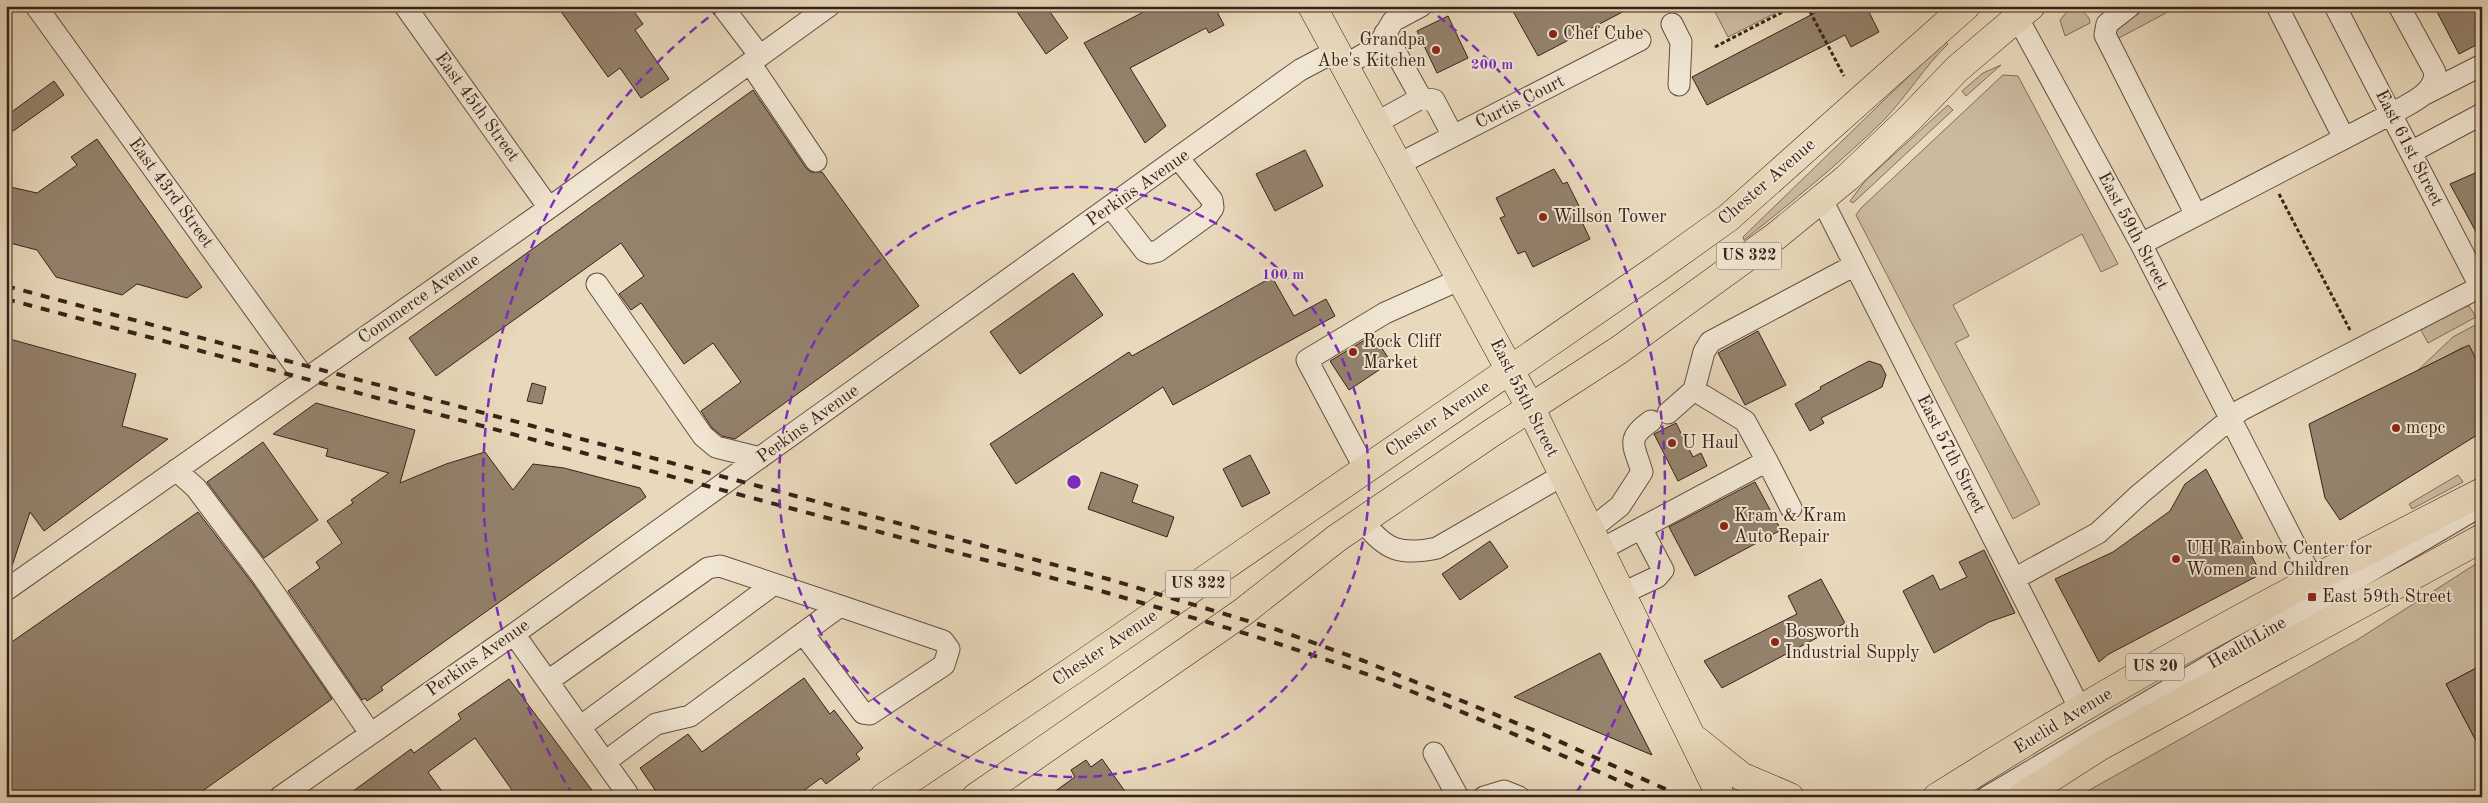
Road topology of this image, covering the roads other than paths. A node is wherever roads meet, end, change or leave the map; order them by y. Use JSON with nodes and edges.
{"nodes":[{"id":1,"x":36,"y":6,"type":"edge"},
{"id":2,"x":405,"y":6,"type":"edge"},
{"id":3,"x":722,"y":6,"type":"edge"},
{"id":4,"x":829,"y":6,"type":"edge"},
{"id":5,"x":1312,"y":6,"type":"edge"},
{"id":6,"x":1421,"y":6,"type":"edge"},
{"id":7,"x":1966,"y":6,"type":"edge"},
{"id":8,"x":2130,"y":6,"type":"edge"},
{"id":9,"x":2278,"y":6,"type":"edge"},
{"id":10,"x":2336,"y":6,"type":"edge"},
{"id":11,"x":2400,"y":6,"type":"edge"},
{"id":12,"x":2020,"y":10,"type":"edge"},
{"id":13,"x":1672,"y":24,"type":"dead end"},
{"id":14,"x":1386,"y":33,"type":"junction"},
{"id":15,"x":1640,"y":40,"type":"dead end"},
{"id":16,"x":1340,"y":59,"type":"junction"},
{"id":17,"x":755,"y":60,"type":"junction"},
{"id":18,"x":2482,"y":65,"type":"edge"},
{"id":19,"x":1679,"y":85,"type":"dead end"},
{"id":20,"x":2422,"y":96,"type":"junction"},
{"id":21,"x":1421,"y":98,"type":"junction"},
{"id":22,"x":2390,"y":114,"type":"junction"},
{"id":23,"x":2482,"y":114,"type":"edge"},
{"id":24,"x":1376,"y":124,"type":"junction"},
{"id":25,"x":1453,"y":136,"type":"junction"},
{"id":26,"x":2344,"y":138,"type":"junction"},
{"id":27,"x":2411,"y":152,"type":"junction"},
{"id":28,"x":1179,"y":159,"type":"junction"},
{"id":29,"x":816,"y":161,"type":"dead end"},
{"id":30,"x":1399,"y":164,"type":"junction"},
{"id":31,"x":1822,"y":200,"type":"junction"},
{"id":32,"x":1112,"y":207,"type":"junction"},
{"id":33,"x":550,"y":208,"type":"junction"},
{"id":34,"x":2196,"y":215,"type":"junction"},
{"id":35,"x":2141,"y":244,"type":"junction"},
{"id":36,"x":1856,"y":265,"type":"junction"},
{"id":37,"x":1461,"y":279,"type":"junction"},
{"id":38,"x":597,"y":284,"type":"dead end"},
{"id":39,"x":2481,"y":288,"type":"edge"},
{"id":40,"x":1510,"y":370,"type":"junction"},
{"id":41,"x":305,"y":379,"type":"junction"},
{"id":42,"x":1694,"y":390,"type":"junction"},
{"id":43,"x":1530,"y":407,"type":"junction"},
{"id":44,"x":2231,"y":421,"type":"junction"},
{"id":45,"x":760,"y":458,"type":"junction"},
{"id":46,"x":1767,"y":462,"type":"junction"},
{"id":47,"x":1365,"y":469,"type":"junction"},
{"id":48,"x":176,"y":470,"type":"junction"},
{"id":49,"x":1563,"y":475,"type":"junction"},
{"id":50,"x":2482,"y":492,"type":"edge"},
{"id":51,"x":2482,"y":505,"type":"edge"},
{"id":52,"x":1791,"y":508,"type":"dead end"},
{"id":53,"x":1363,"y":520,"type":"junction"},
{"id":54,"x":1641,"y":528,"type":"junction"},
{"id":55,"x":2482,"y":538,"type":"edge"},
{"id":56,"x":1595,"y":540,"type":"junction"},
{"id":57,"x":2014,"y":579,"type":"junction"},
{"id":58,"x":774,"y":584,"type":"junction"},
{"id":59,"x":6,"y":590,"type":"edge"},
{"id":60,"x":1621,"y":594,"type":"junction"},
{"id":61,"x":2323,"y":599,"type":"junction"},
{"id":62,"x":840,"y":606,"type":"junction"},
{"id":63,"x":803,"y":633,"type":"junction"},
{"id":64,"x":514,"y":634,"type":"junction"},
{"id":65,"x":548,"y":681,"type":"junction"},
{"id":66,"x":2080,"y":709,"type":"junction"},
{"id":67,"x":580,"y":727,"type":"junction"},
{"id":68,"x":370,"y":733,"type":"junction"},
{"id":69,"x":1690,"y":735,"type":"junction"},
{"id":70,"x":1434,"y":753,"type":"dead end"},
{"id":71,"x":605,"y":762,"type":"junction"},
{"id":72,"x":986,"y":794,"type":"edge"},
{"id":73,"x":280,"y":797,"type":"edge"},
{"id":74,"x":627,"y":797,"type":"edge"},
{"id":75,"x":884,"y":797,"type":"edge"},
{"id":76,"x":1458,"y":797,"type":"edge"},
{"id":77,"x":1484,"y":797,"type":"edge"},
{"id":78,"x":1519,"y":797,"type":"edge"},
{"id":79,"x":1720,"y":797,"type":"edge"},
{"id":80,"x":1790,"y":797,"type":"edge"},
{"id":81,"x":1937,"y":797,"type":"edge"},
{"id":82,"x":1987,"y":797,"type":"edge"},
{"id":83,"x":2021,"y":797,"type":"edge"}],
"edges":[{"from":1,"to":41,"type":"street","name":"East 43rd Street"},
{"from":2,"to":33,"type":"street","name":"East 45th Street"},
{"from":3,"to":17,"type":"street"},
{"from":4,"to":17,"type":"street","name":"Commerce Avenue"},
{"from":5,"to":16,"type":"main road","name":"East 55th Street"},
{"from":6,"to":14,"type":"street","name":"Perkins Avenue"},
{"from":7,"to":40,"type":"main road","name":"Chester Avenue","number":"US 322"},
{"from":8,"to":34,"type":"street"},
{"from":9,"to":26,"type":"street"},
{"from":10,"to":22,"type":"street","name":"East 61st Street"},
{"from":11,"to":20,"type":"street"},
{"from":12,"to":31,"type":"main road","number":"US 322"},
{"from":12,"to":35,"type":"street","name":"East 59th Street"},
{"from":13,"to":19,"type":"street"},
{"from":14,"to":16,"type":"street","name":"Perkins Avenue"},
{"from":14,"to":21,"type":"street"},
{"from":15,"to":25,"type":"street","name":"Curtis Court"},
{"from":16,"to":24,"type":"main road","name":"East 55th Street"},
{"from":16,"to":28,"type":"street","name":"Perkins Avenue"},
{"from":17,"to":29,"type":"street"},
{"from":17,"to":33,"type":"street","name":"Commerce Avenue"},
{"from":18,"to":20,"type":"street"},
{"from":20,"to":22,"type":"street"},
{"from":21,"to":24,"type":"street"},
{"from":21,"to":25,"type":"street"},
{"from":22,"to":26,"type":"street"},
{"from":22,"to":27,"type":"street","name":"East 61st Street"},
{"from":23,"to":27,"type":"street"},
{"from":24,"to":30,"type":"main road","name":"East 55th Street"},
{"from":25,"to":30,"type":"street","name":"Curtis Court"},
{"from":26,"to":34,"type":"street"},
{"from":27,"to":39,"type":"street","name":"East 61st Street"},
{"from":28,"to":32,"type":"street","name":"Perkins Avenue"},
{"from":28,"to":32,"type":"street"},
{"from":30,"to":37,"type":"main road","name":"East 55th Street"},
{"from":31,"to":36,"type":"street","name":"East 57th Street"},
{"from":31,"to":43,"type":"main road","number":"US 322"},
{"from":32,"to":45,"type":"street","name":"Perkins Avenue"},
{"from":33,"to":41,"type":"street","name":"Commerce Avenue"},
{"from":34,"to":35,"type":"street"},
{"from":35,"to":44,"type":"street","name":"East 59th Street"},
{"from":36,"to":42,"type":"street"},
{"from":36,"to":57,"type":"street","name":"East 57th Street"},
{"from":37,"to":40,"type":"main road","name":"East 55th Street"},
{"from":37,"to":47,"type":"street"},
{"from":38,"to":45,"type":"street"},
{"from":39,"to":44,"type":"street"},
{"from":40,"to":43,"type":"main road","name":"East 55th Street"},
{"from":40,"to":47,"type":"main road","name":"Chester Avenue","number":"US 322"},
{"from":41,"to":48,"type":"street","name":"Commerce Avenue"},
{"from":42,"to":46,"type":"street"},
{"from":42,"to":56,"type":"street"},
{"from":43,"to":49,"type":"main road","name":"East 55th Street"},
{"from":43,"to":53,"type":"main road","number":"US 322"},
{"from":44,"to":57,"type":"street"},
{"from":44,"to":61,"type":"street","name":"East 59th Street"},
{"from":45,"to":64,"type":"street","name":"Perkins Avenue"},
{"from":46,"to":52,"type":"street"},
{"from":46,"to":54,"type":"street"},
{"from":47,"to":75,"type":"main road","name":"Chester Avenue","number":"US 322"},
{"from":48,"to":59,"type":"street","name":"Commerce Avenue"},
{"from":48,"to":68,"type":"street"},
{"from":49,"to":53,"type":"street"},
{"from":49,"to":56,"type":"main road","name":"East 55th Street"},
{"from":50,"to":61,"type":"main road","name":"Euclid Avenue","number":"US 20"},
{"from":51,"to":61,"type":"street","name":"HealthLine"},
{"from":53,"to":72,"type":"main road","number":"US 322"},
{"from":54,"to":56,"type":"street"},
{"from":54,"to":60,"type":"street"},
{"from":55,"to":61,"type":"main road","name":"Euclid Avenue","number":"US 20"},
{"from":56,"to":60,"type":"main road","name":"East 55th Street"},
{"from":57,"to":66,"type":"street","name":"East 57th Street"},
{"from":58,"to":62,"type":"street"},
{"from":58,"to":65,"type":"street"},
{"from":58,"to":67,"type":"street"},
{"from":60,"to":69,"type":"main road","name":"East 55th Street"},
{"from":61,"to":66,"type":"main road","name":"Euclid Avenue","number":"US 20"},
{"from":61,"to":82,"type":"street","name":"HealthLine"},
{"from":61,"to":83,"type":"main road","name":"Euclid Avenue","number":"US 20"},
{"from":62,"to":63,"type":"street"},
{"from":62,"to":63,"type":"street"},
{"from":63,"to":71,"type":"street"},
{"from":64,"to":65,"type":"street"},
{"from":64,"to":68,"type":"street","name":"Perkins Avenue"},
{"from":65,"to":67,"type":"street"},
{"from":66,"to":81,"type":"main road","name":"Euclid Avenue","number":"US 20"},
{"from":67,"to":71,"type":"street"},
{"from":68,"to":73,"type":"street","name":"Perkins Avenue"},
{"from":69,"to":79,"type":"main road","name":"East 55th Street"},
{"from":69,"to":80,"type":"main road"},
{"from":70,"to":76,"type":"street"},
{"from":71,"to":74,"type":"street"},
{"from":77,"to":78,"type":"street"}]}
